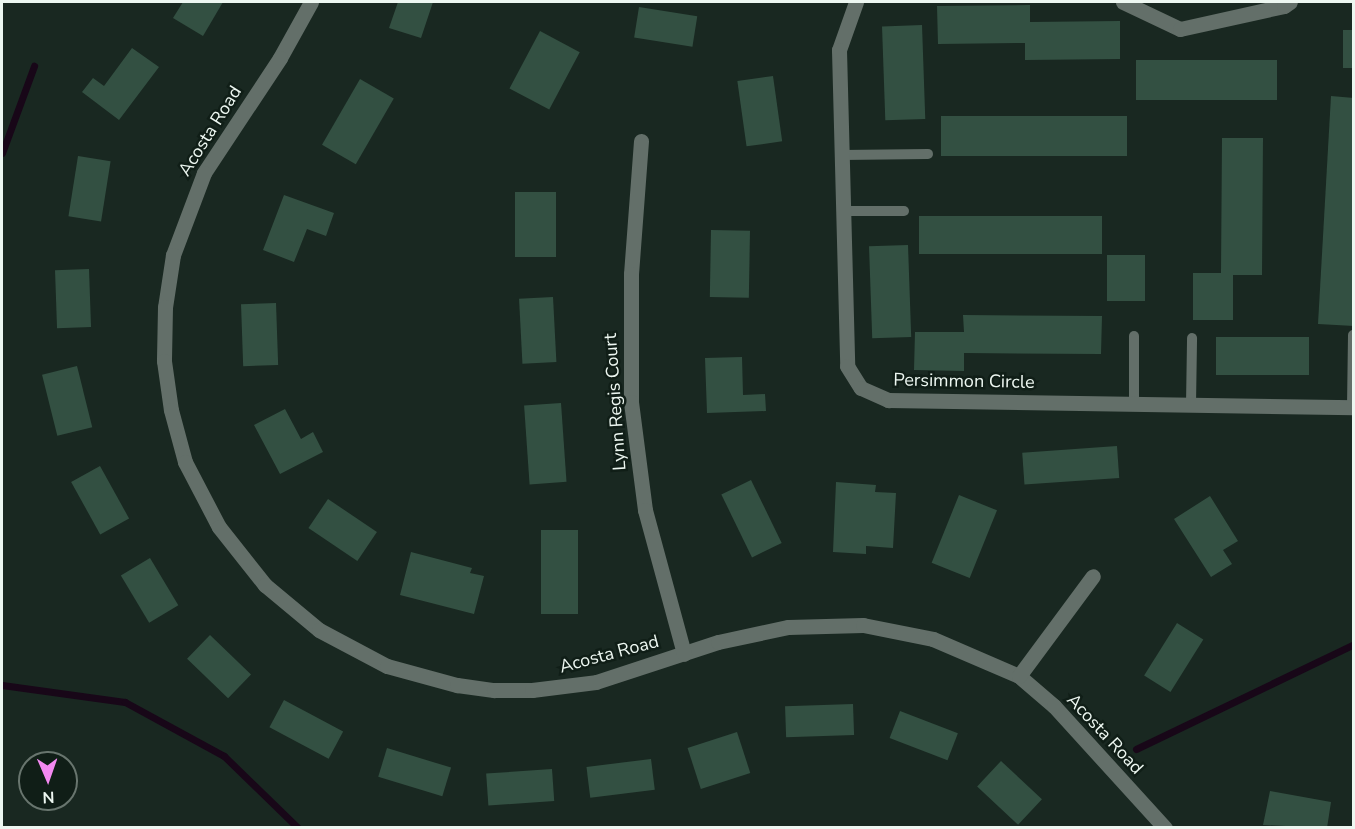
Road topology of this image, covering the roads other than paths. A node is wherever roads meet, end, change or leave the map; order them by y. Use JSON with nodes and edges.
{"nodes":[{"id":1,"x":311,"y":2,"type":"edge"},
{"id":2,"x":856,"y":2,"type":"edge"},
{"id":3,"x":1123,"y":2,"type":"edge"},
{"id":4,"x":1290,"y":2,"type":"edge"},
{"id":5,"x":641,"y":141,"type":"dead end"},
{"id":6,"x":928,"y":154,"type":"dead end"},
{"id":7,"x":842,"y":155,"type":"junction"},
{"id":8,"x":844,"y":211,"type":"junction"},
{"id":9,"x":904,"y":211,"type":"dead end"},
{"id":10,"x":1353,"y":335,"type":"edge"},
{"id":11,"x":1134,"y":336,"type":"dead end"},
{"id":12,"x":1192,"y":338,"type":"dead end"},
{"id":13,"x":1134,"y":404,"type":"junction"},
{"id":14,"x":1191,"y":405,"type":"junction"},
{"id":15,"x":1353,"y":407,"type":"edge"},
{"id":16,"x":1093,"y":576,"type":"dead end"},
{"id":17,"x":684,"y":654,"type":"junction"},
{"id":18,"x":1019,"y":676,"type":"junction"},
{"id":19,"x":1165,"y":828,"type":"edge"}],
"edges":[{"from":1,"to":17,"type":"street","name":"Acosta Road"},
{"from":2,"to":7,"type":"street","name":"Persimmon Circle"},
{"from":3,"to":4,"type":"street"},
{"from":5,"to":17,"type":"street","name":"Lynn Regis Court"},
{"from":6,"to":7,"type":"lane"},
{"from":7,"to":8,"type":"street","name":"Persimmon Circle"},
{"from":8,"to":9,"type":"lane"},
{"from":8,"to":13,"type":"street","name":"Persimmon Circle"},
{"from":10,"to":15,"type":"lane"},
{"from":11,"to":13,"type":"lane"},
{"from":12,"to":14,"type":"lane"},
{"from":13,"to":14,"type":"street","name":"Persimmon Circle"},
{"from":14,"to":15,"type":"street","name":"Persimmon Circle"},
{"from":16,"to":18,"type":"street"},
{"from":17,"to":18,"type":"street","name":"Acosta Road"},
{"from":18,"to":19,"type":"street","name":"Acosta Road"}]}
